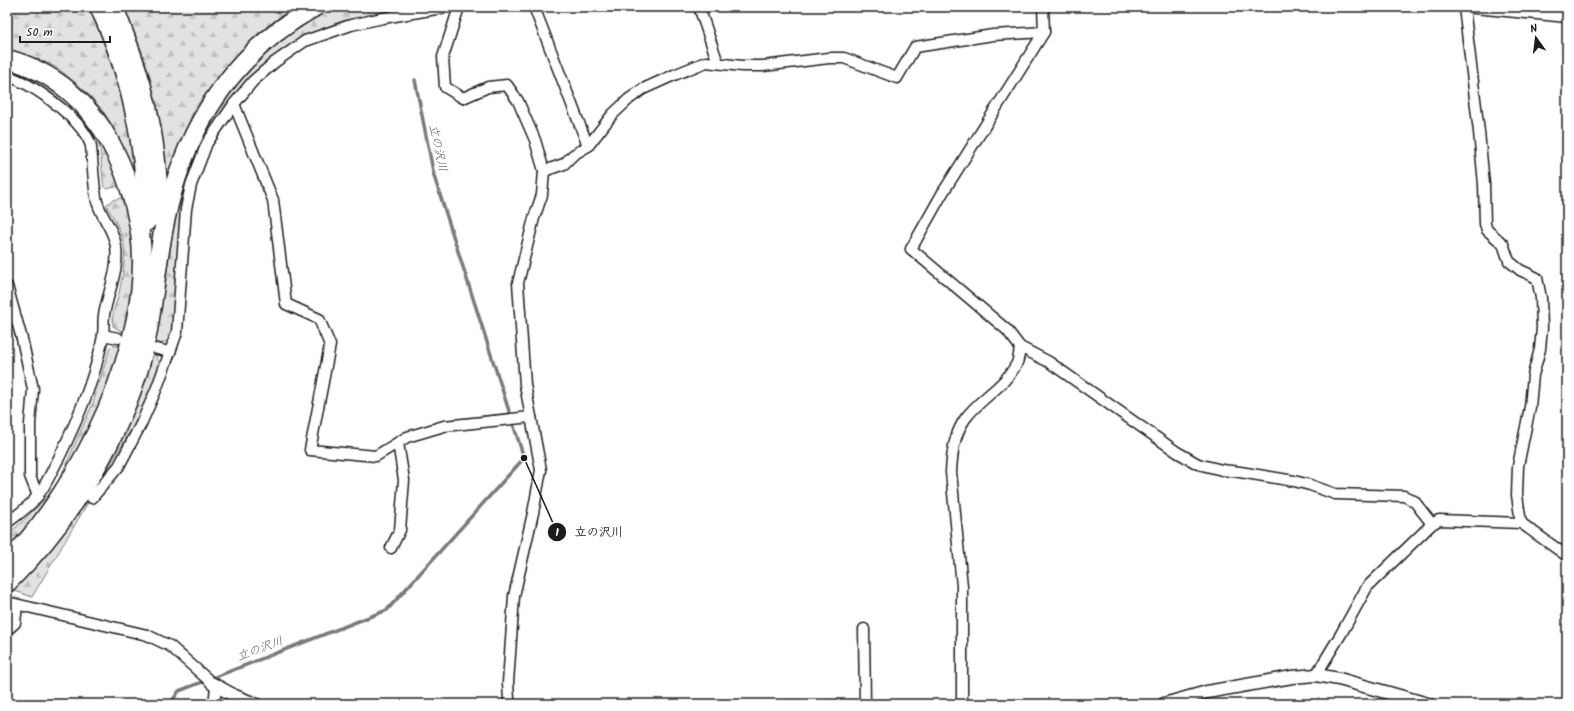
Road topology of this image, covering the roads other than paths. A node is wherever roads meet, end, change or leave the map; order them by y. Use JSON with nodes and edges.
{"nodes":[{"id":1,"x":99,"y":7,"type":"edge"},
{"id":2,"x":114,"y":7,"type":"edge"},
{"id":3,"x":315,"y":7,"type":"edge"},
{"id":4,"x":448,"y":7,"type":"edge"},
{"id":5,"x":459,"y":7,"type":"edge"},
{"id":6,"x":534,"y":7,"type":"edge"},
{"id":7,"x":699,"y":7,"type":"edge"},
{"id":8,"x":1043,"y":7,"type":"edge"},
{"id":9,"x":1464,"y":7,"type":"edge"},
{"id":10,"x":1567,"y":17,"type":"edge"},
{"id":11,"x":1044,"y":32,"type":"junction"},
{"id":12,"x":7,"y":59,"type":"edge"},
{"id":13,"x":718,"y":63,"type":"junction"},
{"id":14,"x":7,"y":76,"type":"edge"},
{"id":15,"x":234,"y":104,"type":"junction"},
{"id":16,"x":588,"y":146,"type":"junction"},
{"id":17,"x":544,"y":171,"type":"junction"},
{"id":18,"x":158,"y":266,"type":"junction"},
{"id":19,"x":141,"y":279,"type":"junction"},
{"id":20,"x":7,"y":286,"type":"edge"},
{"id":21,"x":103,"y":335,"type":"junction"},
{"id":22,"x":118,"y":338,"type":"dead end"},
{"id":23,"x":1020,"y":347,"type":"junction"},
{"id":24,"x":157,"y":349,"type":"dead end"},
{"id":25,"x":170,"y":352,"type":"junction"},
{"id":26,"x":531,"y":417,"type":"junction"},
{"id":27,"x":398,"y":443,"type":"junction"},
{"id":28,"x":38,"y":496,"type":"junction"},
{"id":29,"x":92,"y":498,"type":"dead end"},
{"id":30,"x":7,"y":523,"type":"edge"},
{"id":31,"x":1521,"y":523,"type":"junction"},
{"id":32,"x":1432,"y":524,"type":"junction"},
{"id":33,"x":391,"y":548,"type":"dead end"},
{"id":34,"x":1567,"y":556,"type":"edge"},
{"id":35,"x":7,"y":562,"type":"edge"},
{"id":36,"x":7,"y":583,"type":"edge"},
{"id":37,"x":12,"y":604,"type":"edge"},
{"id":38,"x":864,"y":629,"type":"dead end"},
{"id":39,"x":7,"y":630,"type":"edge"},
{"id":40,"x":1316,"y":675,"type":"junction"},
{"id":41,"x":215,"y":685,"type":"junction"},
{"id":42,"x":214,"y":704,"type":"edge"},
{"id":43,"x":255,"y":704,"type":"edge"},
{"id":44,"x":511,"y":704,"type":"edge"},
{"id":45,"x":865,"y":704,"type":"edge"},
{"id":46,"x":962,"y":704,"type":"edge"},
{"id":47,"x":1164,"y":704,"type":"edge"},
{"id":48,"x":1428,"y":704,"type":"edge"}],
"edges":[{"from":1,"to":19,"type":"highway"},
{"from":2,"to":18,"type":"highway"},
{"from":3,"to":18,"type":"highway"},
{"from":4,"to":15,"type":"street"},
{"from":5,"to":17,"type":"street"},
{"from":6,"to":16,"type":"street"},
{"from":7,"to":13,"type":"street"},
{"from":8,"to":11,"type":"street"},
{"from":9,"to":10,"type":"street"},
{"from":9,"to":31,"type":"street"},
{"from":11,"to":13,"type":"street"},
{"from":11,"to":23,"type":"street"},
{"from":12,"to":19,"type":"highway"},
{"from":13,"to":16,"type":"street"},
{"from":14,"to":21,"type":"street"},
{"from":15,"to":25,"type":"street"},
{"from":15,"to":27,"type":"street"},
{"from":16,"to":17,"type":"street"},
{"from":17,"to":26,"type":"street"},
{"from":18,"to":36,"type":"highway"},
{"from":19,"to":35,"type":"highway"},
{"from":20,"to":28,"type":"street"},
{"from":21,"to":22,"type":"street"},
{"from":21,"to":28,"type":"street"},
{"from":23,"to":32,"type":"street"},
{"from":23,"to":46,"type":"street"},
{"from":24,"to":25,"type":"street"},
{"from":25,"to":29,"type":"street"},
{"from":26,"to":27,"type":"street"},
{"from":26,"to":44,"type":"street"},
{"from":27,"to":33,"type":"street"},
{"from":28,"to":30,"type":"street"},
{"from":31,"to":32,"type":"street"},
{"from":31,"to":34,"type":"street"},
{"from":32,"to":40,"type":"street"},
{"from":37,"to":39,"type":"street"},
{"from":37,"to":41,"type":"street"},
{"from":38,"to":45,"type":"street"},
{"from":40,"to":47,"type":"street"},
{"from":40,"to":48,"type":"street"},
{"from":41,"to":42,"type":"street"},
{"from":41,"to":43,"type":"street"}]}
